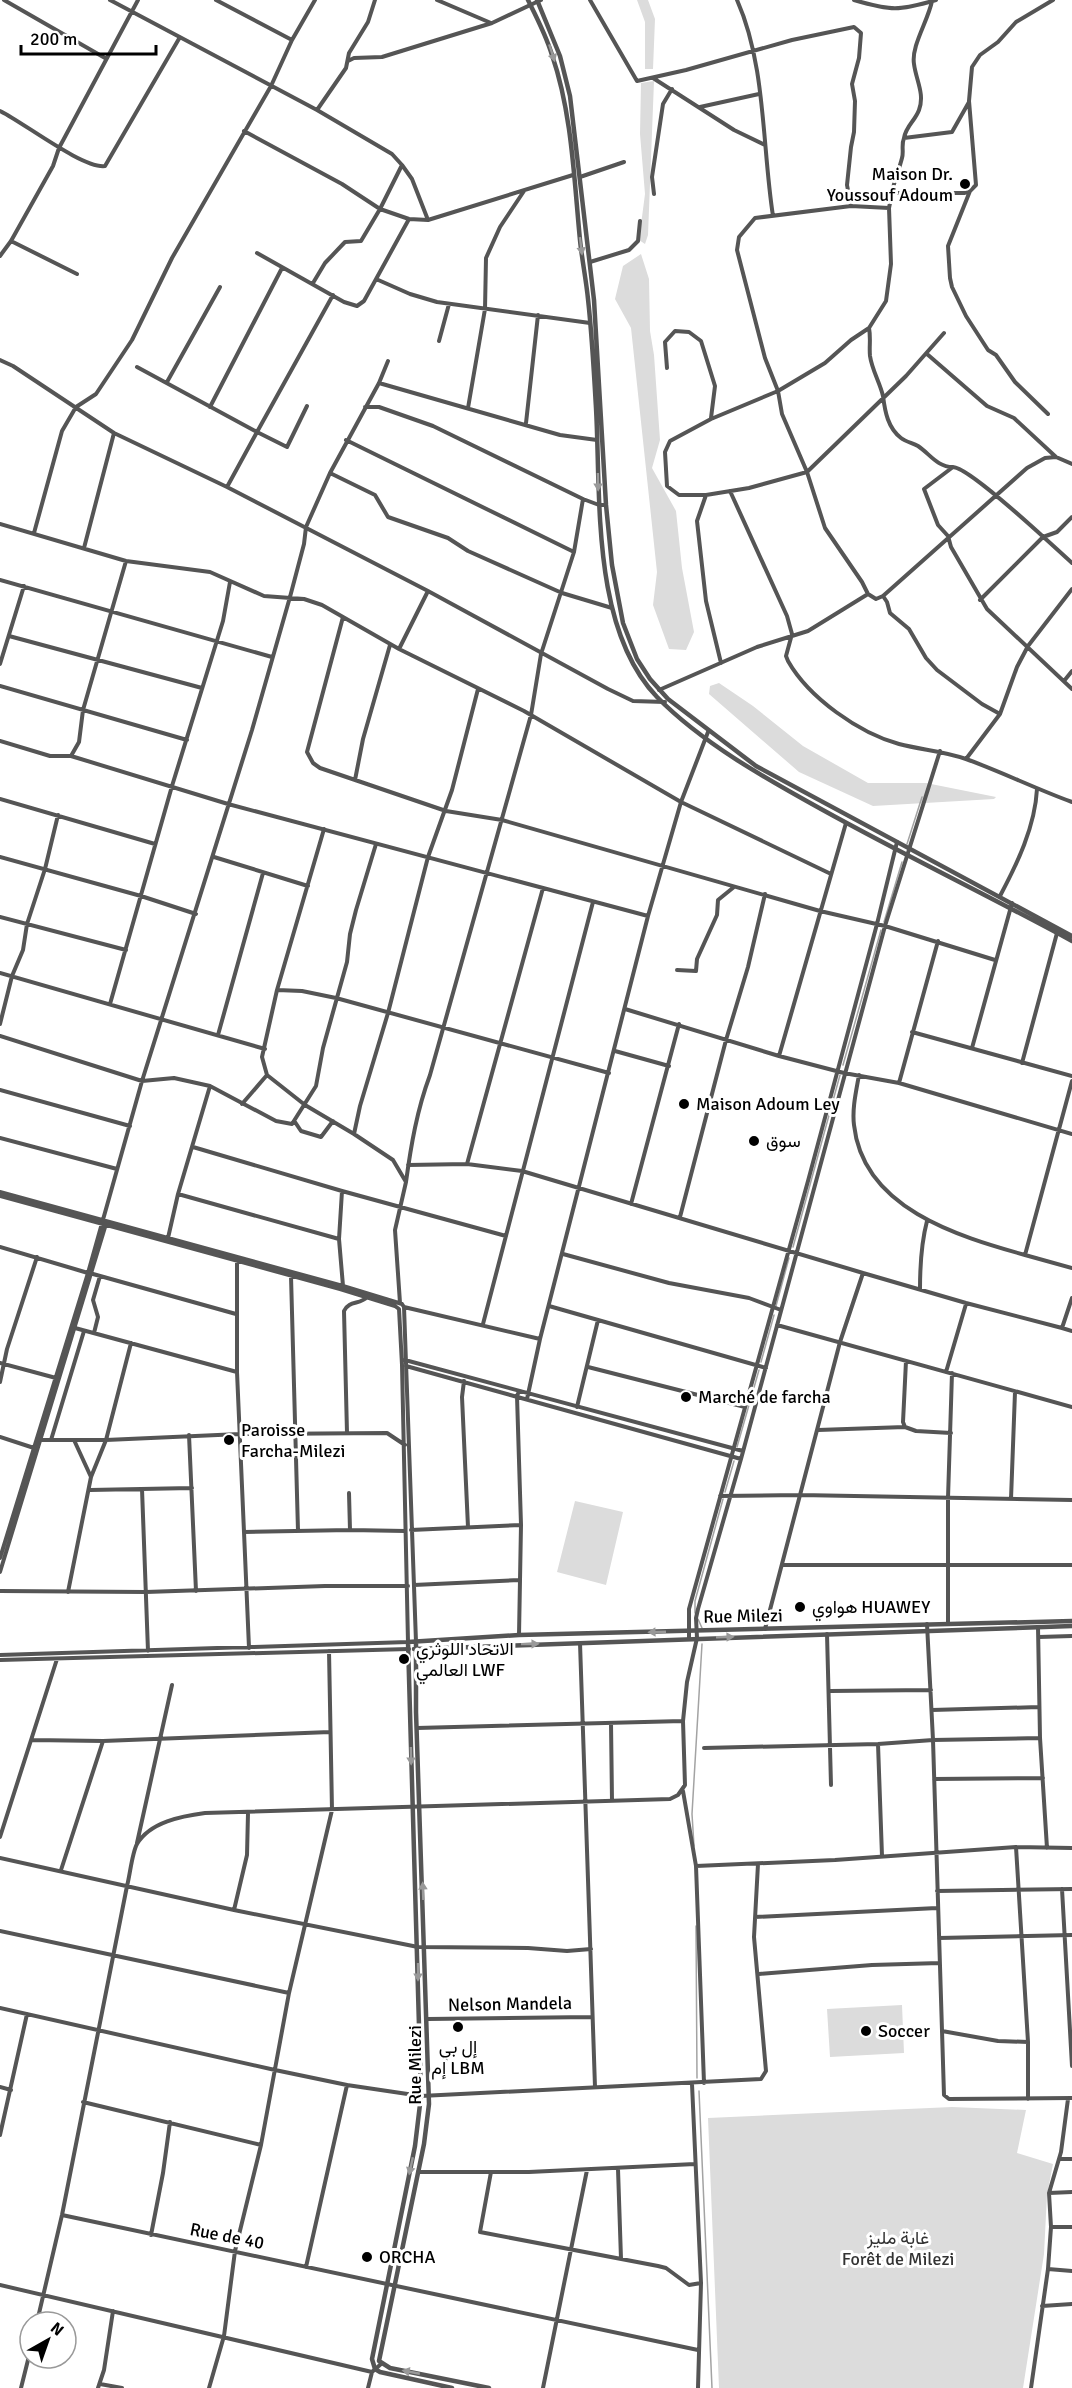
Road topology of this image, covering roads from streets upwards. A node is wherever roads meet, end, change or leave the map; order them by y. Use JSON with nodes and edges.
{"nodes":[{"id":1,"x":4,"y":0,"type":"edge"},
{"id":2,"x":110,"y":0,"type":"edge"},
{"id":3,"x":138,"y":0,"type":"edge"},
{"id":4,"x":216,"y":0,"type":"edge"},
{"id":5,"x":315,"y":0,"type":"edge"},
{"id":6,"x":375,"y":0,"type":"edge"},
{"id":7,"x":437,"y":0,"type":"edge"},
{"id":8,"x":538,"y":0,"type":"edge"},
{"id":9,"x":590,"y":0,"type":"edge"},
{"id":10,"x":736,"y":0,"type":"edge"},
{"id":11,"x":854,"y":0,"type":"edge"},
{"id":12,"x":1053,"y":0,"type":"edge"},
{"id":13,"x":934,"y":1,"type":"edge"},
{"id":14,"x":529,"y":2,"type":"edge"},
{"id":15,"x":131,"y":12,"type":"junction"},
{"id":16,"x":492,"y":23,"type":"junction"},
{"id":17,"x":180,"y":37,"type":"junction"},
{"id":18,"x":292,"y":40,"type":"junction"},
{"id":19,"x":753,"y":51,"type":"junction"},
{"id":20,"x":105,"y":58,"type":"junction"},
{"id":21,"x":348,"y":60,"type":"junction"},
{"id":22,"x":653,"y":78,"type":"junction"},
{"id":23,"x":271,"y":86,"type":"junction"},
{"id":24,"x":672,"y":89,"type":"junction"},
{"id":25,"x":759,"y":94,"type":"junction"},
{"id":26,"x":969,"y":101,"type":"junction"},
{"id":27,"x":699,"y":107,"type":"junction"},
{"id":28,"x":317,"y":110,"type":"junction"},
{"id":29,"x":0,"y":111,"type":"edge"},
{"id":30,"x":244,"y":131,"type":"junction"},
{"id":31,"x":904,"y":138,"type":"junction"},
{"id":32,"x":765,"y":145,"type":"junction"},
{"id":33,"x":59,"y":148,"type":"junction"},
{"id":34,"x":624,"y":162,"type":"dead end"},
{"id":35,"x":402,"y":165,"type":"junction"},
{"id":36,"x":573,"y":175,"type":"junction"},
{"id":37,"x":580,"y":177,"type":"junction"},
{"id":38,"x":524,"y":190,"type":"junction"},
{"id":39,"x":970,"y":191,"type":"junction"},
{"id":40,"x":892,"y":193,"type":"junction"},
{"id":41,"x":654,"y":194,"type":"dead end"},
{"id":42,"x":850,"y":206,"type":"junction"},
{"id":43,"x":889,"y":208,"type":"junction"},
{"id":44,"x":380,"y":209,"type":"junction"},
{"id":45,"x":773,"y":216,"type":"junction"},
{"id":46,"x":409,"y":219,"type":"junction"},
{"id":47,"x":428,"y":220,"type":"junction"},
{"id":48,"x":640,"y":221,"type":"dead end"},
{"id":49,"x":11,"y":241,"type":"junction"},
{"id":50,"x":257,"y":253,"type":"dead end"},
{"id":51,"x":0,"y":256,"type":"edge"},
{"id":52,"x":590,"y":262,"type":"junction"},
{"id":53,"x":282,"y":268,"type":"junction"},
{"id":54,"x":77,"y":274,"type":"dead end"},
{"id":55,"x":376,"y":279,"type":"junction"},
{"id":56,"x":313,"y":283,"type":"junction"},
{"id":57,"x":220,"y":287,"type":"dead end"},
{"id":58,"x":333,"y":295,"type":"junction"},
{"id":59,"x":448,"y":304,"type":"junction"},
{"id":60,"x":485,"y":309,"type":"junction"},
{"id":61,"x":538,"y":315,"type":"junction"},
{"id":62,"x":590,"y":323,"type":"junction"},
{"id":63,"x":869,"y":328,"type":"junction"},
{"id":64,"x":944,"y":333,"type":"dead end"},
{"id":65,"x":439,"y":340,"type":"dead end"},
{"id":66,"x":927,"y":354,"type":"junction"},
{"id":67,"x":0,"y":360,"type":"edge"},
{"id":68,"x":388,"y":361,"type":"dead end"},
{"id":69,"x":137,"y":367,"type":"dead end"},
{"id":70,"x":667,"y":368,"type":"dead end"},
{"id":71,"x":167,"y":382,"type":"junction"},
{"id":72,"x":379,"y":383,"type":"junction"},
{"id":73,"x":778,"y":391,"type":"junction"},
{"id":74,"x":883,"y":396,"type":"junction"},
{"id":75,"x":307,"y":406,"type":"dead end"},
{"id":76,"x":76,"y":407,"type":"junction"},
{"id":77,"x":210,"y":407,"type":"junction"},
{"id":78,"x":365,"y":407,"type":"junction"},
{"id":79,"x":468,"y":408,"type":"junction"},
{"id":80,"x":1048,"y":414,"type":"dead end"},
{"id":81,"x":711,"y":419,"type":"junction"},
{"id":82,"x":526,"y":423,"type":"junction"},
{"id":83,"x":114,"y":432,"type":"junction"},
{"id":84,"x":257,"y":432,"type":"junction"},
{"id":85,"x":346,"y":440,"type":"junction"},
{"id":86,"x":597,"y":440,"type":"junction"},
{"id":87,"x":1056,"y":457,"type":"junction"},
{"id":88,"x":1072,"y":464,"type":"edge"},
{"id":89,"x":953,"y":467,"type":"junction"},
{"id":90,"x":807,"y":472,"type":"junction"},
{"id":91,"x":330,"y":473,"type":"junction"},
{"id":92,"x":227,"y":487,"type":"junction"},
{"id":93,"x":730,"y":490,"type":"junction"},
{"id":94,"x":706,"y":495,"type":"junction"},
{"id":95,"x":995,"y":496,"type":"junction"},
{"id":96,"x":583,"y":499,"type":"junction"},
{"id":97,"x":598,"y":505,"type":"junction"},
{"id":98,"x":606,"y":505,"type":"junction"},
{"id":99,"x":1072,"y":517,"type":"edge"},
{"id":100,"x":0,"y":524,"type":"edge"},
{"id":101,"x":306,"y":527,"type":"junction"},
{"id":102,"x":34,"y":533,"type":"junction"},
{"id":103,"x":948,"y":536,"type":"junction"},
{"id":104,"x":1043,"y":537,"type":"junction"},
{"id":105,"x":84,"y":548,"type":"junction"},
{"id":106,"x":574,"y":552,"type":"junction"},
{"id":107,"x":126,"y":561,"type":"junction"},
{"id":108,"x":1072,"y":563,"type":"edge"},
{"id":109,"x":0,"y":580,"type":"edge"},
{"id":110,"x":230,"y":582,"type":"junction"},
{"id":111,"x":24,"y":586,"type":"junction"},
{"id":112,"x":1072,"y":589,"type":"edge"},
{"id":113,"x":428,"y":591,"type":"junction"},
{"id":114,"x":562,"y":593,"type":"junction"},
{"id":115,"x":868,"y":594,"type":"junction"},
{"id":116,"x":882,"y":596,"type":"junction"},
{"id":117,"x":290,"y":597,"type":"junction"},
{"id":118,"x":980,"y":600,"type":"junction"},
{"id":119,"x":613,"y":608,"type":"junction"},
{"id":120,"x":111,"y":610,"type":"junction"},
{"id":121,"x":343,"y":617,"type":"junction"},
{"id":122,"x":792,"y":634,"type":"junction"},
{"id":123,"x":9,"y":636,"type":"junction"},
{"id":124,"x":217,"y":640,"type":"junction"},
{"id":125,"x":390,"y":644,"type":"junction"},
{"id":126,"x":1028,"y":646,"type":"junction"},
{"id":127,"x":399,"y":649,"type":"junction"},
{"id":128,"x":541,"y":654,"type":"junction"},
{"id":129,"x":272,"y":657,"type":"junction"},
{"id":130,"x":97,"y":660,"type":"junction"},
{"id":131,"x":721,"y":663,"type":"junction"},
{"id":132,"x":0,"y":664,"type":"edge"},
{"id":133,"x":1072,"y":671,"type":"edge"},
{"id":134,"x":1064,"y":681,"type":"junction"},
{"id":135,"x":0,"y":686,"type":"edge"},
{"id":136,"x":202,"y":688,"type":"junction"},
{"id":137,"x":478,"y":689,"type":"junction"},
{"id":138,"x":1072,"y":689,"type":"edge"},
{"id":139,"x":660,"y":690,"type":"junction"},
{"id":140,"x":666,"y":701,"type":"junction"},
{"id":141,"x":83,"y":710,"type":"junction"},
{"id":142,"x":1000,"y":714,"type":"junction"},
{"id":143,"x":531,"y":715,"type":"junction"},
{"id":144,"x":707,"y":734,"type":"junction"},
{"id":145,"x":187,"y":740,"type":"junction"},
{"id":146,"x":0,"y":741,"type":"edge"},
{"id":147,"x":940,"y":751,"type":"junction"},
{"id":148,"x":71,"y":756,"type":"junction"},
{"id":149,"x":966,"y":759,"type":"junction"},
{"id":150,"x":355,"y":780,"type":"junction"},
{"id":151,"x":172,"y":786,"type":"junction"},
{"id":152,"x":1037,"y":789,"type":"junction"},
{"id":153,"x":0,"y":799,"type":"edge"},
{"id":154,"x":681,"y":802,"type":"junction"},
{"id":155,"x":1072,"y":802,"type":"edge"},
{"id":156,"x":228,"y":804,"type":"junction"},
{"id":157,"x":446,"y":811,"type":"junction"},
{"id":158,"x":58,"y":815,"type":"junction"},
{"id":159,"x":502,"y":820,"type":"junction"},
{"id":160,"x":846,"y":823,"type":"junction"},
{"id":161,"x":324,"y":830,"type":"junction"},
{"id":162,"x":897,"y":842,"type":"junction"},
{"id":163,"x":155,"y":844,"type":"junction"},
{"id":164,"x":376,"y":844,"type":"junction"},
{"id":165,"x":909,"y":848,"type":"junction"},
{"id":166,"x":895,"y":849,"type":"junction"},
{"id":167,"x":907,"y":854,"type":"junction"},
{"id":168,"x":0,"y":857,"type":"edge"},
{"id":169,"x":214,"y":857,"type":"junction"},
{"id":170,"x":428,"y":857,"type":"junction"},
{"id":171,"x":662,"y":867,"type":"junction"},
{"id":172,"x":45,"y":869,"type":"junction"},
{"id":173,"x":262,"y":873,"type":"junction"},
{"id":174,"x":487,"y":874,"type":"junction"},
{"id":175,"x":831,"y":874,"type":"junction"},
{"id":176,"x":308,"y":886,"type":"junction"},
{"id":177,"x":735,"y":886,"type":"junction"},
{"id":178,"x":543,"y":888,"type":"junction"},
{"id":179,"x":765,"y":894,"type":"junction"},
{"id":180,"x":141,"y":896,"type":"junction"},
{"id":181,"x":1000,"y":896,"type":"junction"},
{"id":182,"x":593,"y":902,"type":"junction"},
{"id":183,"x":1011,"y":906,"type":"junction"},
{"id":184,"x":820,"y":911,"type":"junction"},
{"id":185,"x":196,"y":914,"type":"junction"},
{"id":186,"x":648,"y":916,"type":"junction"},
{"id":187,"x":0,"y":917,"type":"edge"},
{"id":188,"x":27,"y":924,"type":"junction"},
{"id":189,"x":877,"y":924,"type":"junction"},
{"id":190,"x":885,"y":926,"type":"junction"},
{"id":191,"x":1057,"y":933,"type":"junction"},
{"id":192,"x":1072,"y":936,"type":"edge"},
{"id":193,"x":938,"y":941,"type":"junction"},
{"id":194,"x":1072,"y":941,"type":"edge"},
{"id":195,"x":126,"y":950,"type":"junction"},
{"id":196,"x":995,"y":960,"type":"junction"},
{"id":197,"x":677,"y":970,"type":"dead end"},
{"id":198,"x":0,"y":973,"type":"edge"},
{"id":199,"x":12,"y":976,"type":"junction"},
{"id":200,"x":276,"y":990,"type":"junction"},
{"id":201,"x":336,"y":998,"type":"junction"},
{"id":202,"x":110,"y":1004,"type":"junction"},
{"id":203,"x":625,"y":1009,"type":"junction"},
{"id":204,"x":388,"y":1013,"type":"junction"},
{"id":205,"x":163,"y":1019,"type":"junction"},
{"id":206,"x":0,"y":1024,"type":"edge"},
{"id":207,"x":679,"y":1024,"type":"junction"},
{"id":208,"x":443,"y":1027,"type":"junction"},
{"id":209,"x":912,"y":1032,"type":"junction"},
{"id":210,"x":218,"y":1035,"type":"junction"},
{"id":211,"x":0,"y":1036,"type":"edge"},
{"id":212,"x":726,"y":1040,"type":"junction"},
{"id":213,"x":500,"y":1042,"type":"junction"},
{"id":214,"x":972,"y":1048,"type":"junction"},
{"id":215,"x":265,"y":1049,"type":"junction"},
{"id":216,"x":615,"y":1051,"type":"junction"},
{"id":217,"x":779,"y":1056,"type":"junction"},
{"id":218,"x":551,"y":1057,"type":"junction"},
{"id":219,"x":1022,"y":1063,"type":"junction"},
{"id":220,"x":669,"y":1065,"type":"junction"},
{"id":221,"x":837,"y":1071,"type":"junction"},
{"id":222,"x":609,"y":1073,"type":"junction"},
{"id":223,"x":844,"y":1073,"type":"junction"},
{"id":224,"x":267,"y":1075,"type":"junction"},
{"id":225,"x":859,"y":1075,"type":"junction"},
{"id":226,"x":1072,"y":1076,"type":"edge"},
{"id":227,"x":142,"y":1081,"type":"junction"},
{"id":228,"x":1072,"y":1081,"type":"edge"},
{"id":229,"x":899,"y":1083,"type":"junction"},
{"id":230,"x":210,"y":1086,"type":"junction"},
{"id":231,"x":0,"y":1090,"type":"edge"},
{"id":232,"x":242,"y":1104,"type":"junction"},
{"id":233,"x":305,"y":1105,"type":"junction"},
{"id":234,"x":333,"y":1121,"type":"junction"},
{"id":235,"x":295,"y":1122,"type":"junction"},
{"id":236,"x":130,"y":1126,"type":"junction"},
{"id":237,"x":1059,"y":1130,"type":"junction"},
{"id":238,"x":354,"y":1134,"type":"junction"},
{"id":239,"x":1072,"y":1134,"type":"edge"},
{"id":240,"x":0,"y":1138,"type":"edge"},
{"id":241,"x":193,"y":1147,"type":"junction"},
{"id":242,"x":467,"y":1164,"type":"junction"},
{"id":243,"x":408,"y":1165,"type":"junction"},
{"id":244,"x":117,"y":1169,"type":"junction"},
{"id":245,"x":522,"y":1171,"type":"junction"},
{"id":246,"x":406,"y":1182,"type":"junction"},
{"id":247,"x":578,"y":1189,"type":"junction"},
{"id":248,"x":342,"y":1191,"type":"junction"},
{"id":249,"x":0,"y":1194,"type":"edge"},
{"id":250,"x":178,"y":1194,"type":"junction"},
{"id":251,"x":631,"y":1204,"type":"junction"},
{"id":252,"x":400,"y":1208,"type":"junction"},
{"id":253,"x":680,"y":1217,"type":"junction"},
{"id":254,"x":927,"y":1221,"type":"junction"},
{"id":255,"x":104,"y":1222,"type":"junction"},
{"id":256,"x":506,"y":1236,"type":"junction"},
{"id":257,"x":168,"y":1238,"type":"junction"},
{"id":258,"x":339,"y":1239,"type":"junction"},
{"id":259,"x":0,"y":1247,"type":"edge"},
{"id":260,"x":788,"y":1250,"type":"junction"},
{"id":261,"x":796,"y":1252,"type":"junction"},
{"id":262,"x":563,"y":1254,"type":"junction"},
{"id":263,"x":1025,"y":1255,"type":"junction"},
{"id":264,"x":37,"y":1257,"type":"junction"},
{"id":265,"x":237,"y":1261,"type":"junction"},
{"id":266,"x":1072,"y":1268,"type":"edge"},
{"id":267,"x":863,"y":1273,"type":"junction"},
{"id":268,"x":90,"y":1274,"type":"junction"},
{"id":269,"x":100,"y":1276,"type":"junction"},
{"id":270,"x":291,"y":1276,"type":"junction"},
{"id":271,"x":343,"y":1286,"type":"junction"},
{"id":272,"x":920,"y":1289,"type":"junction"},
{"id":273,"x":367,"y":1297,"type":"junction"},
{"id":274,"x":1072,"y":1298,"type":"edge"},
{"id":275,"x":400,"y":1303,"type":"junction"},
{"id":276,"x":966,"y":1303,"type":"junction"},
{"id":277,"x":549,"y":1306,"type":"junction"},
{"id":278,"x":772,"y":1306,"type":"junction"},
{"id":279,"x":404,"y":1307,"type":"junction"},
{"id":280,"x":781,"y":1310,"type":"junction"},
{"id":281,"x":236,"y":1314,"type":"junction"},
{"id":282,"x":598,"y":1320,"type":"junction"},
{"id":283,"x":483,"y":1324,"type":"junction"},
{"id":284,"x":777,"y":1325,"type":"junction"},
{"id":285,"x":75,"y":1328,"type":"junction"},
{"id":286,"x":1062,"y":1328,"type":"junction"},
{"id":287,"x":1072,"y":1330,"type":"edge"},
{"id":288,"x":84,"y":1331,"type":"junction"},
{"id":289,"x":94,"y":1333,"type":"junction"},
{"id":290,"x":540,"y":1339,"type":"junction"},
{"id":291,"x":840,"y":1342,"type":"junction"},
{"id":292,"x":130,"y":1343,"type":"junction"},
{"id":293,"x":906,"y":1361,"type":"junction"},
{"id":294,"x":405,"y":1363,"type":"junction"},
{"id":295,"x":2,"y":1364,"type":"edge"},
{"id":296,"x":757,"y":1366,"type":"junction"},
{"id":297,"x":588,"y":1367,"type":"junction"},
{"id":298,"x":766,"y":1368,"type":"junction"},
{"id":299,"x":237,"y":1371,"type":"junction"},
{"id":300,"x":946,"y":1372,"type":"junction"},
{"id":301,"x":952,"y":1373,"type":"junction"},
{"id":302,"x":56,"y":1378,"type":"junction"},
{"id":303,"x":464,"y":1381,"type":"junction"},
{"id":304,"x":0,"y":1382,"type":"edge"},
{"id":305,"x":519,"y":1391,"type":"junction"},
{"id":306,"x":1015,"y":1392,"type":"junction"},
{"id":307,"x":528,"y":1394,"type":"junction"},
{"id":308,"x":517,"y":1396,"type":"junction"},
{"id":309,"x":527,"y":1399,"type":"junction"},
{"id":310,"x":577,"y":1407,"type":"junction"},
{"id":311,"x":745,"y":1407,"type":"junction"},
{"id":312,"x":1072,"y":1407,"type":"edge"},
{"id":313,"x":905,"y":1427,"type":"junction"},
{"id":314,"x":818,"y":1430,"type":"junction"},
{"id":315,"x":296,"y":1433,"type":"junction"},
{"id":316,"x":347,"y":1433,"type":"junction"},
{"id":317,"x":951,"y":1433,"type":"junction"},
{"id":318,"x":240,"y":1434,"type":"junction"},
{"id":319,"x":189,"y":1435,"type":"junction"},
{"id":320,"x":0,"y":1437,"type":"edge"},
{"id":321,"x":42,"y":1440,"type":"junction"},
{"id":322,"x":51,"y":1440,"type":"junction"},
{"id":323,"x":74,"y":1440,"type":"junction"},
{"id":324,"x":106,"y":1440,"type":"junction"},
{"id":325,"x":405,"y":1445,"type":"junction"},
{"id":326,"x":34,"y":1448,"type":"junction"},
{"id":327,"x":732,"y":1448,"type":"junction"},
{"id":328,"x":743,"y":1451,"type":"junction"},
{"id":329,"x":730,"y":1456,"type":"junction"},
{"id":330,"x":741,"y":1460,"type":"junction"},
{"id":331,"x":91,"y":1477,"type":"junction"},
{"id":332,"x":192,"y":1488,"type":"junction"},
{"id":333,"x":142,"y":1489,"type":"junction"},
{"id":334,"x":90,"y":1490,"type":"junction"},
{"id":335,"x":349,"y":1493,"type":"dead end"},
{"id":336,"x":731,"y":1494,"type":"junction"},
{"id":337,"x":800,"y":1495,"type":"junction"},
{"id":338,"x":720,"y":1496,"type":"junction"},
{"id":339,"x":948,"y":1498,"type":"junction"},
{"id":340,"x":1011,"y":1499,"type":"junction"},
{"id":341,"x":1072,"y":1500,"type":"edge"},
{"id":342,"x":522,"y":1525,"type":"junction"},
{"id":343,"x":468,"y":1527,"type":"junction"},
{"id":344,"x":350,"y":1530,"type":"junction"},
{"id":345,"x":411,"y":1530,"type":"junction"},
{"id":346,"x":298,"y":1531,"type":"junction"},
{"id":347,"x":405,"y":1531,"type":"junction"},
{"id":348,"x":244,"y":1532,"type":"junction"},
{"id":349,"x":3,"y":1551,"type":"edge"},
{"id":350,"x":0,"y":1558,"type":"edge"},
{"id":351,"x":782,"y":1565,"type":"junction"},
{"id":352,"x":949,"y":1565,"type":"junction"},
{"id":353,"x":1072,"y":1565,"type":"edge"},
{"id":354,"x":0,"y":1572,"type":"edge"},
{"id":355,"x":519,"y":1580,"type":"junction"},
{"id":356,"x":408,"y":1586,"type":"junction"},
{"id":357,"x":414,"y":1586,"type":"junction"},
{"id":358,"x":245,"y":1588,"type":"junction"},
{"id":359,"x":0,"y":1591,"type":"edge"},
{"id":360,"x":196,"y":1591,"type":"junction"},
{"id":361,"x":68,"y":1592,"type":"junction"},
{"id":362,"x":146,"y":1592,"type":"junction"},
{"id":363,"x":1072,"y":1621,"type":"edge"},
{"id":364,"x":948,"y":1624,"type":"junction"},
{"id":365,"x":1005,"y":1625,"type":"junction"},
{"id":366,"x":1072,"y":1626,"type":"edge"},
{"id":367,"x":927,"y":1627,"type":"junction"},
{"id":368,"x":1038,"y":1627,"type":"junction"},
{"id":369,"x":765,"y":1629,"type":"junction"},
{"id":370,"x":689,"y":1630,"type":"junction"},
{"id":371,"x":697,"y":1630,"type":"junction"},
{"id":372,"x":827,"y":1634,"type":"junction"},
{"id":373,"x":519,"y":1635,"type":"junction"},
{"id":374,"x":1072,"y":1636,"type":"edge"},
{"id":375,"x":1039,"y":1637,"type":"junction"},
{"id":376,"x":697,"y":1638,"type":"junction"},
{"id":377,"x":689,"y":1639,"type":"junction"},
{"id":378,"x":408,"y":1642,"type":"junction"},
{"id":379,"x":416,"y":1642,"type":"junction"},
{"id":380,"x":580,"y":1642,"type":"junction"},
{"id":381,"x":249,"y":1648,"type":"junction"},
{"id":382,"x":408,"y":1649,"type":"junction"},
{"id":383,"x":416,"y":1649,"type":"junction"},
{"id":384,"x":148,"y":1651,"type":"junction"},
{"id":385,"x":329,"y":1651,"type":"junction"},
{"id":386,"x":0,"y":1655,"type":"edge"},
{"id":387,"x":57,"y":1659,"type":"junction"},
{"id":388,"x":0,"y":1660,"type":"edge"},
{"id":389,"x":172,"y":1685,"type":"dead end"},
{"id":390,"x":931,"y":1690,"type":"junction"},
{"id":391,"x":830,"y":1691,"type":"junction"},
{"id":392,"x":1039,"y":1707,"type":"junction"},
{"id":393,"x":932,"y":1710,"type":"junction"},
{"id":394,"x":683,"y":1721,"type":"junction"},
{"id":395,"x":584,"y":1723,"type":"junction"},
{"id":396,"x":611,"y":1723,"type":"junction"},
{"id":397,"x":417,"y":1728,"type":"junction"},
{"id":398,"x":330,"y":1732,"type":"junction"},
{"id":399,"x":161,"y":1738,"type":"junction"},
{"id":400,"x":1040,"y":1738,"type":"junction"},
{"id":401,"x":32,"y":1740,"type":"junction"},
{"id":402,"x":933,"y":1740,"type":"junction"},
{"id":403,"x":103,"y":1741,"type":"junction"},
{"id":404,"x":878,"y":1744,"type":"junction"},
{"id":405,"x":831,"y":1745,"type":"junction"},
{"id":406,"x":704,"y":1748,"type":"dead end"},
{"id":407,"x":1043,"y":1778,"type":"junction"},
{"id":408,"x":933,"y":1779,"type":"junction"},
{"id":409,"x":831,"y":1785,"type":"dead end"},
{"id":410,"x":683,"y":1790,"type":"junction"},
{"id":411,"x":612,"y":1801,"type":"junction"},
{"id":412,"x":585,"y":1802,"type":"junction"},
{"id":413,"x":419,"y":1806,"type":"junction"},
{"id":414,"x":412,"y":1807,"type":"junction"},
{"id":415,"x":332,"y":1810,"type":"junction"},
{"id":416,"x":248,"y":1814,"type":"junction"},
{"id":417,"x":0,"y":1837,"type":"edge"},
{"id":418,"x":137,"y":1844,"type":"junction"},
{"id":419,"x":1016,"y":1847,"type":"junction"},
{"id":420,"x":1047,"y":1848,"type":"junction"},
{"id":421,"x":1072,"y":1848,"type":"edge"},
{"id":422,"x":936,"y":1854,"type":"junction"},
{"id":423,"x":882,"y":1856,"type":"junction"},
{"id":424,"x":0,"y":1858,"type":"edge"},
{"id":425,"x":758,"y":1863,"type":"junction"},
{"id":426,"x":696,"y":1866,"type":"junction"},
{"id":427,"x":61,"y":1870,"type":"junction"},
{"id":428,"x":127,"y":1886,"type":"junction"},
{"id":429,"x":1018,"y":1888,"type":"junction"},
{"id":430,"x":1062,"y":1889,"type":"junction"},
{"id":431,"x":1072,"y":1889,"type":"edge"},
{"id":432,"x":938,"y":1891,"type":"junction"},
{"id":433,"x":937,"y":1908,"type":"junction"},
{"id":434,"x":234,"y":1910,"type":"junction"},
{"id":435,"x":755,"y":1917,"type":"junction"},
{"id":436,"x":305,"y":1923,"type":"junction"},
{"id":437,"x":0,"y":1931,"type":"edge"},
{"id":438,"x":1065,"y":1935,"type":"junction"},
{"id":439,"x":1072,"y":1935,"type":"edge"},
{"id":440,"x":1020,"y":1936,"type":"junction"},
{"id":441,"x":939,"y":1938,"type":"junction"},
{"id":442,"x":418,"y":1947,"type":"junction"},
{"id":443,"x":424,"y":1947,"type":"junction"},
{"id":444,"x":591,"y":1949,"type":"junction"},
{"id":445,"x":114,"y":1957,"type":"junction"},
{"id":446,"x":940,"y":1963,"type":"junction"},
{"id":447,"x":759,"y":1974,"type":"junction"},
{"id":448,"x":289,"y":1993,"type":"junction"},
{"id":449,"x":0,"y":2008,"type":"edge"},
{"id":450,"x":27,"y":2014,"type":"junction"},
{"id":451,"x":591,"y":2017,"type":"junction"},
{"id":452,"x":428,"y":2019,"type":"junction"},
{"id":453,"x":97,"y":2030,"type":"junction"},
{"id":454,"x":942,"y":2031,"type":"junction"},
{"id":455,"x":1028,"y":2042,"type":"junction"},
{"id":456,"x":1072,"y":2066,"type":"edge"},
{"id":457,"x":275,"y":2070,"type":"junction"},
{"id":458,"x":704,"y":2083,"type":"junction"},
{"id":459,"x":692,"y":2084,"type":"junction"},
{"id":460,"x":347,"y":2085,"type":"junction"},
{"id":461,"x":0,"y":2087,"type":"edge"},
{"id":462,"x":595,"y":2087,"type":"junction"},
{"id":463,"x":11,"y":2090,"type":"junction"},
{"id":464,"x":429,"y":2094,"type":"junction"},
{"id":465,"x":421,"y":2096,"type":"junction"},
{"id":466,"x":1028,"y":2099,"type":"junction"},
{"id":467,"x":1070,"y":2099,"type":"edge"},
{"id":468,"x":83,"y":2102,"type":"junction"},
{"id":469,"x":170,"y":2122,"type":"junction"},
{"id":470,"x":0,"y":2135,"type":"edge"},
{"id":471,"x":261,"y":2145,"type":"junction"},
{"id":472,"x":1072,"y":2158,"type":"edge"},
{"id":473,"x":1059,"y":2159,"type":"junction"},
{"id":474,"x":695,"y":2164,"type":"junction"},
{"id":475,"x":618,"y":2169,"type":"junction"},
{"id":476,"x":587,"y":2170,"type":"junction"},
{"id":477,"x":417,"y":2172,"type":"junction"},
{"id":478,"x":491,"y":2172,"type":"junction"},
{"id":479,"x":1072,"y":2192,"type":"edge"},
{"id":480,"x":1049,"y":2193,"type":"junction"},
{"id":481,"x":62,"y":2216,"type":"junction"},
{"id":482,"x":1072,"y":2227,"type":"edge"},
{"id":483,"x":1051,"y":2228,"type":"junction"},
{"id":484,"x":151,"y":2235,"type":"junction"},
{"id":485,"x":572,"y":2250,"type":"junction"},
{"id":486,"x":235,"y":2251,"type":"junction"},
{"id":487,"x":621,"y":2259,"type":"junction"},
{"id":488,"x":306,"y":2267,"type":"junction"},
{"id":489,"x":1048,"y":2269,"type":"junction"},
{"id":490,"x":1072,"y":2271,"type":"edge"},
{"id":491,"x":701,"y":2283,"type":"junction"},
{"id":492,"x":0,"y":2285,"type":"edge"},
{"id":493,"x":387,"y":2286,"type":"junction"},
{"id":494,"x":393,"y":2287,"type":"junction"},
{"id":495,"x":43,"y":2295,"type":"junction"},
{"id":496,"x":1072,"y":2304,"type":"edge"},
{"id":497,"x":1042,"y":2306,"type":"junction"},
{"id":498,"x":40,"y":2310,"type":"edge"},
{"id":499,"x":113,"y":2311,"type":"junction"},
{"id":500,"x":556,"y":2320,"type":"junction"},
{"id":501,"x":224,"y":2336,"type":"junction"},
{"id":502,"x":698,"y":2350,"type":"junction"},
{"id":503,"x":381,"y":2364,"type":"junction"},
{"id":504,"x":26,"y":2370,"type":"edge"},
{"id":505,"x":373,"y":2370,"type":"junction"},
{"id":506,"x":99,"y":2386,"type":"edge"},
{"id":507,"x":438,"y":2387,"type":"edge"},
{"id":508,"x":21,"y":2388,"type":"edge"},
{"id":509,"x":122,"y":2388,"type":"edge"},
{"id":510,"x":209,"y":2388,"type":"edge"},
{"id":511,"x":368,"y":2388,"type":"edge"},
{"id":512,"x":452,"y":2388,"type":"edge"},
{"id":513,"x":489,"y":2388,"type":"edge"},
{"id":514,"x":543,"y":2388,"type":"edge"},
{"id":515,"x":698,"y":2388,"type":"edge"},
{"id":516,"x":1031,"y":2388,"type":"edge"}],
"edges":[{"from":1,"to":20,"type":"street"},
{"from":2,"to":15,"type":"street"},
{"from":3,"to":15,"type":"street"},
{"from":4,"to":18,"type":"street"},
{"from":5,"to":18,"type":"street"},
{"from":6,"to":21,"type":"street"},
{"from":7,"to":16,"type":"street"},
{"from":8,"to":14,"type":"street"},
{"from":8,"to":37,"type":"street"},
{"from":9,"to":22,"type":"street"},
{"from":10,"to":19,"type":"street"},
{"from":11,"to":13,"type":"street"},
{"from":12,"to":26,"type":"street"},
{"from":13,"to":31,"type":"street"},
{"from":14,"to":16,"type":"street"},
{"from":14,"to":36,"type":"street","one_way":true},
{"from":15,"to":17,"type":"street"},
{"from":15,"to":20,"type":"street"},
{"from":16,"to":21,"type":"street"},
{"from":17,"to":23,"type":"street"},
{"from":17,"to":33,"type":"street"},
{"from":18,"to":23,"type":"street"},
{"from":19,"to":22,"type":"street"},
{"from":19,"to":25,"type":"street"},
{"from":19,"to":42,"type":"street"},
{"from":20,"to":33,"type":"street"},
{"from":21,"to":28,"type":"street"},
{"from":22,"to":24,"type":"street"},
{"from":23,"to":28,"type":"street"},
{"from":23,"to":30,"type":"street"},
{"from":24,"to":27,"type":"street"},
{"from":24,"to":41,"type":"street"},
{"from":25,"to":27,"type":"street"},
{"from":25,"to":32,"type":"street"},
{"from":26,"to":31,"type":"street"},
{"from":26,"to":39,"type":"street"},
{"from":27,"to":32,"type":"street"},
{"from":28,"to":35,"type":"street"},
{"from":29,"to":33,"type":"street"},
{"from":30,"to":44,"type":"street"},
{"from":30,"to":76,"type":"street"},
{"from":31,"to":40,"type":"street"},
{"from":32,"to":45,"type":"street"},
{"from":33,"to":49,"type":"street"},
{"from":34,"to":37,"type":"street"},
{"from":35,"to":44,"type":"street"},
{"from":35,"to":47,"type":"street"},
{"from":36,"to":38,"type":"street"},
{"from":36,"to":62,"type":"street","one_way":true},
{"from":37,"to":52,"type":"street"},
{"from":38,"to":47,"type":"street"},
{"from":38,"to":60,"type":"street"},
{"from":39,"to":40,"type":"street"},
{"from":39,"to":80,"type":"street"},
{"from":40,"to":43,"type":"street"},
{"from":42,"to":43,"type":"street"},
{"from":42,"to":45,"type":"street"},
{"from":43,"to":63,"type":"street"},
{"from":44,"to":46,"type":"street"},
{"from":44,"to":56,"type":"street"},
{"from":45,"to":73,"type":"street"},
{"from":46,"to":47,"type":"street"},
{"from":46,"to":55,"type":"street"},
{"from":48,"to":52,"type":"street"},
{"from":49,"to":51,"type":"street"},
{"from":49,"to":54,"type":"street"},
{"from":50,"to":53,"type":"street"},
{"from":52,"to":98,"type":"street"},
{"from":53,"to":56,"type":"street"},
{"from":53,"to":77,"type":"street"},
{"from":55,"to":58,"type":"street"},
{"from":55,"to":59,"type":"street"},
{"from":56,"to":58,"type":"street"},
{"from":57,"to":71,"type":"street"},
{"from":58,"to":84,"type":"street"},
{"from":59,"to":60,"type":"street"},
{"from":59,"to":65,"type":"street"},
{"from":60,"to":61,"type":"street"},
{"from":60,"to":79,"type":"street"},
{"from":61,"to":62,"type":"street"},
{"from":61,"to":82,"type":"street"},
{"from":62,"to":86,"type":"street"},
{"from":63,"to":73,"type":"street"},
{"from":63,"to":74,"type":"street"},
{"from":64,"to":66,"type":"street"},
{"from":66,"to":74,"type":"street"},
{"from":66,"to":87,"type":"street"},
{"from":67,"to":76,"type":"street"},
{"from":68,"to":72,"type":"street"},
{"from":69,"to":71,"type":"street"},
{"from":70,"to":81,"type":"street"},
{"from":71,"to":77,"type":"street"},
{"from":72,"to":78,"type":"street"},
{"from":72,"to":79,"type":"street"},
{"from":73,"to":81,"type":"street"},
{"from":73,"to":90,"type":"street"},
{"from":74,"to":89,"type":"street"},
{"from":74,"to":90,"type":"street"},
{"from":75,"to":84,"type":"street"},
{"from":76,"to":83,"type":"street"},
{"from":76,"to":102,"type":"street"},
{"from":77,"to":84,"type":"street"},
{"from":78,"to":85,"type":"street"},
{"from":78,"to":96,"type":"street"},
{"from":79,"to":82,"type":"street"},
{"from":81,"to":94,"type":"street"},
{"from":82,"to":86,"type":"street"},
{"from":83,"to":92,"type":"street"},
{"from":83,"to":105,"type":"street"},
{"from":84,"to":92,"type":"street"},
{"from":85,"to":91,"type":"street"},
{"from":85,"to":106,"type":"street"},
{"from":86,"to":97,"type":"street","one_way":true},
{"from":87,"to":88,"type":"street"},
{"from":87,"to":95,"type":"street"},
{"from":89,"to":95,"type":"street"},
{"from":89,"to":103,"type":"street"},
{"from":90,"to":93,"type":"street"},
{"from":90,"to":115,"type":"street"},
{"from":91,"to":101,"type":"street"},
{"from":91,"to":114,"type":"street"},
{"from":92,"to":101,"type":"street"},
{"from":93,"to":94,"type":"street"},
{"from":93,"to":122,"type":"street"},
{"from":94,"to":131,"type":"street"},
{"from":95,"to":103,"type":"street"},
{"from":95,"to":104,"type":"street"},
{"from":96,"to":97,"type":"street"},
{"from":96,"to":106,"type":"street"},
{"from":97,"to":98,"type":"street"},
{"from":97,"to":119,"type":"street"},
{"from":98,"to":139,"type":"street"},
{"from":99,"to":104,"type":"street"},
{"from":100,"to":102,"type":"street"},
{"from":101,"to":113,"type":"street"},
{"from":101,"to":117,"type":"street"},
{"from":102,"to":105,"type":"street"},
{"from":103,"to":116,"type":"street"},
{"from":103,"to":118,"type":"street"},
{"from":104,"to":108,"type":"street"},
{"from":104,"to":118,"type":"street"},
{"from":105,"to":107,"type":"street"},
{"from":106,"to":114,"type":"street"},
{"from":107,"to":110,"type":"street"},
{"from":107,"to":120,"type":"street"},
{"from":109,"to":111,"type":"street"},
{"from":110,"to":117,"type":"street"},
{"from":110,"to":124,"type":"street"},
{"from":111,"to":120,"type":"street"},
{"from":111,"to":123,"type":"street"},
{"from":112,"to":126,"type":"street"},
{"from":113,"to":127,"type":"street"},
{"from":113,"to":128,"type":"street"},
{"from":114,"to":119,"type":"street"},
{"from":114,"to":128,"type":"street"},
{"from":115,"to":116,"type":"street"},
{"from":115,"to":122,"type":"street"},
{"from":116,"to":142,"type":"street"},
{"from":117,"to":121,"type":"street"},
{"from":117,"to":129,"type":"street"},
{"from":118,"to":126,"type":"street"},
{"from":119,"to":140,"type":"street"},
{"from":120,"to":124,"type":"street"},
{"from":120,"to":130,"type":"street"},
{"from":121,"to":125,"type":"street"},
{"from":121,"to":150,"type":"street"},
{"from":122,"to":131,"type":"street"},
{"from":122,"to":147,"type":"street"},
{"from":123,"to":130,"type":"street"},
{"from":123,"to":132,"type":"street"},
{"from":124,"to":129,"type":"street"},
{"from":124,"to":136,"type":"street"},
{"from":125,"to":127,"type":"street"},
{"from":125,"to":150,"type":"street"},
{"from":126,"to":134,"type":"street"},
{"from":126,"to":142,"type":"street"},
{"from":127,"to":137,"type":"street"},
{"from":128,"to":140,"type":"street"},
{"from":128,"to":143,"type":"street"},
{"from":129,"to":156,"type":"street"},
{"from":130,"to":136,"type":"street"},
{"from":130,"to":141,"type":"street"},
{"from":131,"to":139,"type":"street"},
{"from":133,"to":134,"type":"street"},
{"from":134,"to":138,"type":"street"},
{"from":135,"to":141,"type":"street"},
{"from":136,"to":145,"type":"street"},
{"from":137,"to":143,"type":"street"},
{"from":137,"to":157,"type":"street"},
{"from":139,"to":140,"type":"street"},
{"from":140,"to":144,"type":"street"},
{"from":141,"to":145,"type":"street"},
{"from":141,"to":148,"type":"street"},
{"from":142,"to":149,"type":"street"},
{"from":143,"to":154,"type":"street"},
{"from":143,"to":159,"type":"street"},
{"from":144,"to":154,"type":"street"},
{"from":144,"to":160,"type":"street"},
{"from":144,"to":162,"type":"street"},
{"from":145,"to":151,"type":"street"},
{"from":146,"to":148,"type":"street"},
{"from":147,"to":149,"type":"street"},
{"from":147,"to":165,"type":"street"},
{"from":148,"to":151,"type":"street"},
{"from":149,"to":152,"type":"street"},
{"from":150,"to":157,"type":"street"},
{"from":151,"to":156,"type":"street"},
{"from":151,"to":163,"type":"street"},
{"from":152,"to":155,"type":"street"},
{"from":152,"to":181,"type":"street"},
{"from":153,"to":158,"type":"street"},
{"from":154,"to":171,"type":"street"},
{"from":154,"to":175,"type":"street"},
{"from":156,"to":161,"type":"street"},
{"from":156,"to":169,"type":"street"},
{"from":157,"to":159,"type":"street"},
{"from":157,"to":170,"type":"street"},
{"from":158,"to":163,"type":"street"},
{"from":158,"to":172,"type":"street"},
{"from":159,"to":171,"type":"street"},
{"from":159,"to":174,"type":"street"},
{"from":160,"to":166,"type":"street"},
{"from":160,"to":175,"type":"street"},
{"from":161,"to":164,"type":"street"},
{"from":161,"to":176,"type":"street"},
{"from":162,"to":165,"type":"street"},
{"from":162,"to":166,"type":"street"},
{"from":163,"to":180,"type":"street"},
{"from":164,"to":170,"type":"street"},
{"from":164,"to":201,"type":"street"},
{"from":165,"to":167,"type":"street"},
{"from":165,"to":181,"type":"street"},
{"from":166,"to":167,"type":"street"},
{"from":166,"to":189,"type":"street"},
{"from":167,"to":183,"type":"street"},
{"from":167,"to":190,"type":"street"},
{"from":168,"to":172,"type":"street"},
{"from":169,"to":173,"type":"street"},
{"from":169,"to":185,"type":"street"},
{"from":170,"to":174,"type":"street"},
{"from":170,"to":204,"type":"street"},
{"from":171,"to":177,"type":"street"},
{"from":171,"to":186,"type":"street"},
{"from":172,"to":180,"type":"street"},
{"from":172,"to":188,"type":"street"},
{"from":173,"to":176,"type":"street"},
{"from":173,"to":210,"type":"street"},
{"from":174,"to":178,"type":"street"},
{"from":174,"to":208,"type":"street"},
{"from":175,"to":184,"type":"street"},
{"from":176,"to":200,"type":"street"},
{"from":177,"to":179,"type":"street"},
{"from":177,"to":197,"type":"street"},
{"from":178,"to":182,"type":"street"},
{"from":178,"to":213,"type":"street"},
{"from":179,"to":184,"type":"street"},
{"from":179,"to":212,"type":"street"},
{"from":180,"to":185,"type":"street"},
{"from":180,"to":195,"type":"street"},
{"from":181,"to":183,"type":"street"},
{"from":182,"to":186,"type":"street"},
{"from":182,"to":218,"type":"street"},
{"from":183,"to":191,"type":"street"},
{"from":183,"to":192,"type":"street"},
{"from":183,"to":196,"type":"street"},
{"from":184,"to":189,"type":"street"},
{"from":184,"to":217,"type":"street"},
{"from":185,"to":205,"type":"street"},
{"from":186,"to":203,"type":"street"},
{"from":187,"to":188,"type":"street"},
{"from":188,"to":195,"type":"street"},
{"from":188,"to":199,"type":"street"},
{"from":189,"to":190,"type":"street"},
{"from":189,"to":221,"type":"street"},
{"from":190,"to":193,"type":"street"},
{"from":190,"to":223,"type":"street"},
{"from":191,"to":194,"type":"street"},
{"from":191,"to":219,"type":"street"},
{"from":193,"to":196,"type":"street"},
{"from":193,"to":209,"type":"street"},
{"from":195,"to":202,"type":"street"},
{"from":196,"to":214,"type":"street"},
{"from":198,"to":199,"type":"street"},
{"from":199,"to":202,"type":"street"},
{"from":199,"to":206,"type":"street"},
{"from":200,"to":201,"type":"street"},
{"from":200,"to":215,"type":"street"},
{"from":201,"to":204,"type":"street"},
{"from":201,"to":233,"type":"street"},
{"from":202,"to":205,"type":"street"},
{"from":203,"to":207,"type":"street"},
{"from":203,"to":216,"type":"street"},
{"from":204,"to":208,"type":"street"},
{"from":204,"to":238,"type":"street"},
{"from":205,"to":210,"type":"street"},
{"from":205,"to":227,"type":"street"},
{"from":207,"to":212,"type":"street"},
{"from":207,"to":220,"type":"street"},
{"from":208,"to":213,"type":"street"},
{"from":208,"to":243,"type":"street"},
{"from":209,"to":214,"type":"street"},
{"from":209,"to":229,"type":"street"},
{"from":210,"to":215,"type":"street"},
{"from":211,"to":227,"type":"street"},
{"from":212,"to":217,"type":"street"},
{"from":212,"to":253,"type":"street"},
{"from":213,"to":218,"type":"street"},
{"from":213,"to":242,"type":"street"},
{"from":214,"to":219,"type":"street"},
{"from":215,"to":224,"type":"street"},
{"from":216,"to":220,"type":"street"},
{"from":216,"to":222,"type":"street"},
{"from":217,"to":221,"type":"street"},
{"from":218,"to":222,"type":"street"},
{"from":218,"to":245,"type":"street"},
{"from":219,"to":226,"type":"street"},
{"from":220,"to":251,"type":"street"},
{"from":221,"to":223,"type":"street"},
{"from":221,"to":260,"type":"street"},
{"from":222,"to":247,"type":"street"},
{"from":223,"to":225,"type":"street"},
{"from":223,"to":261,"type":"street"},
{"from":224,"to":232,"type":"street"},
{"from":224,"to":233,"type":"street"},
{"from":225,"to":229,"type":"street"},
{"from":225,"to":254,"type":"street"},
{"from":227,"to":230,"type":"street"},
{"from":227,"to":236,"type":"street"},
{"from":228,"to":237,"type":"street"},
{"from":229,"to":237,"type":"street"},
{"from":230,"to":232,"type":"street"},
{"from":230,"to":241,"type":"street"},
{"from":231,"to":236,"type":"street"},
{"from":232,"to":235,"type":"street"},
{"from":233,"to":234,"type":"street"},
{"from":233,"to":235,"type":"street"},
{"from":234,"to":235,"type":"street"},
{"from":234,"to":238,"type":"street"},
{"from":236,"to":244,"type":"street"},
{"from":237,"to":239,"type":"street"},
{"from":237,"to":263,"type":"street"},
{"from":238,"to":246,"type":"street"},
{"from":240,"to":244,"type":"street"},
{"from":241,"to":248,"type":"street"},
{"from":241,"to":250,"type":"street"},
{"from":242,"to":243,"type":"street"},
{"from":242,"to":245,"type":"street"},
{"from":243,"to":246,"type":"street"},
{"from":244,"to":255,"type":"street"},
{"from":245,"to":247,"type":"street"},
{"from":245,"to":256,"type":"street"},
{"from":246,"to":252,"type":"street"},
{"from":247,"to":251,"type":"street"},
{"from":247,"to":262,"type":"street"},
{"from":248,"to":252,"type":"street"},
{"from":248,"to":258,"type":"street"},
{"from":249,"to":255,"type":"street"},
{"from":250,"to":257,"type":"street"},
{"from":250,"to":258,"type":"street"},
{"from":251,"to":253,"type":"street"},
{"from":252,"to":256,"type":"street"},
{"from":252,"to":275,"type":"street"},
{"from":253,"to":260,"type":"street"},
{"from":254,"to":263,"type":"street"},
{"from":254,"to":272,"type":"street"},
{"from":255,"to":257,"type":"street"},
{"from":255,"to":265,"type":"street"},
{"from":255,"to":268,"type":"street"},
{"from":256,"to":283,"type":"street"},
{"from":257,"to":271,"type":"street"},
{"from":258,"to":271,"type":"street"},
{"from":259,"to":264,"type":"street"},
{"from":260,"to":261,"type":"street"},
{"from":260,"to":278,"type":"street"},
{"from":261,"to":267,"type":"street"},
{"from":261,"to":280,"type":"street"},
{"from":262,"to":277,"type":"street"},
{"from":262,"to":278,"type":"street"},
{"from":263,"to":266,"type":"street"},
{"from":264,"to":268,"type":"street"},
{"from":264,"to":295,"type":"street"},
{"from":265,"to":270,"type":"street"},
{"from":265,"to":281,"type":"street"},
{"from":267,"to":272,"type":"street"},
{"from":267,"to":291,"type":"street"},
{"from":268,"to":269,"type":"street"},
{"from":268,"to":285,"type":"street"},
{"from":268,"to":302,"type":"street"},
{"from":269,"to":281,"type":"street"},
{"from":269,"to":289,"type":"street"},
{"from":270,"to":273,"type":"street"},
{"from":270,"to":315,"type":"street"},
{"from":271,"to":275,"type":"street"},
{"from":272,"to":276,"type":"street"},
{"from":273,"to":294,"type":"street"},
{"from":273,"to":316,"type":"street"},
{"from":274,"to":286,"type":"street"},
{"from":275,"to":279,"type":"street"},
{"from":276,"to":286,"type":"street"},
{"from":276,"to":300,"type":"street"},
{"from":277,"to":282,"type":"street"},
{"from":277,"to":290,"type":"street"},
{"from":278,"to":280,"type":"street"},
{"from":278,"to":296,"type":"street"},
{"from":279,"to":283,"type":"street"},
{"from":279,"to":294,"type":"street"},
{"from":280,"to":284,"type":"street"},
{"from":281,"to":299,"type":"street"},
{"from":282,"to":296,"type":"street"},
{"from":282,"to":297,"type":"street"},
{"from":283,"to":290,"type":"street"},
{"from":284,"to":291,"type":"street"},
{"from":284,"to":298,"type":"street"},
{"from":285,"to":288,"type":"street"},
{"from":285,"to":321,"type":"street"},
{"from":286,"to":287,"type":"street"},
{"from":288,"to":289,"type":"street"},
{"from":288,"to":322,"type":"street"},
{"from":289,"to":292,"type":"street"},
{"from":290,"to":307,"type":"street"},
{"from":291,"to":293,"type":"street"},
{"from":291,"to":314,"type":"street"},
{"from":292,"to":299,"type":"street"},
{"from":292,"to":324,"type":"street"},
{"from":293,"to":300,"type":"street"},
{"from":293,"to":313,"type":"street"},
{"from":294,"to":303,"type":"street"},
{"from":294,"to":305,"type":"street"},
{"from":294,"to":325,"type":"street"},
{"from":294,"to":345,"type":"street"},
{"from":295,"to":302,"type":"street"},
{"from":295,"to":304,"type":"street"},
{"from":296,"to":298,"type":"street"},
{"from":296,"to":311,"type":"street"},
{"from":297,"to":310,"type":"street"},
{"from":297,"to":311,"type":"street"},
{"from":298,"to":328,"type":"street"},
{"from":299,"to":318,"type":"street"},
{"from":300,"to":301,"type":"street"},
{"from":301,"to":306,"type":"street"},
{"from":301,"to":317,"type":"street"},
{"from":302,"to":326,"type":"street"},
{"from":303,"to":308,"type":"street"},
{"from":303,"to":343,"type":"street"},
{"from":305,"to":307,"type":"street"},
{"from":305,"to":308,"type":"street"},
{"from":306,"to":312,"type":"street"},
{"from":306,"to":340,"type":"street"},
{"from":307,"to":309,"type":"street"},
{"from":307,"to":310,"type":"street"},
{"from":308,"to":309,"type":"street"},
{"from":308,"to":342,"type":"street"},
{"from":309,"to":329,"type":"street"},
{"from":310,"to":327,"type":"street"},
{"from":311,"to":327,"type":"street"},
{"from":313,"to":314,"type":"street"},
{"from":313,"to":317,"type":"street"},
{"from":314,"to":337,"type":"street"},
{"from":315,"to":316,"type":"street"},
{"from":315,"to":318,"type":"street"},
{"from":315,"to":346,"type":"street"},
{"from":316,"to":325,"type":"street"},
{"from":317,"to":339,"type":"street"},
{"from":318,"to":319,"type":"street"},
{"from":318,"to":348,"type":"street"},
{"from":319,"to":324,"type":"street"},
{"from":319,"to":332,"type":"street"},
{"from":320,"to":326,"type":"street"},
{"from":321,"to":322,"type":"street"},
{"from":321,"to":349,"type":"street"},
{"from":322,"to":323,"type":"street"},
{"from":323,"to":324,"type":"street"},
{"from":323,"to":331,"type":"street"},
{"from":324,"to":331,"type":"street"},
{"from":325,"to":347,"type":"street"},
{"from":326,"to":349,"type":"street"},
{"from":327,"to":328,"type":"street"},
{"from":327,"to":329,"type":"street"},
{"from":328,"to":330,"type":"street"},
{"from":329,"to":330,"type":"street"},
{"from":329,"to":338,"type":"street"},
{"from":330,"to":336,"type":"street"},
{"from":331,"to":334,"type":"street"},
{"from":332,"to":333,"type":"street"},
{"from":332,"to":360,"type":"street"},
{"from":333,"to":334,"type":"street"},
{"from":333,"to":362,"type":"street"},
{"from":334,"to":361,"type":"street"},
{"from":335,"to":344,"type":"street"},
{"from":336,"to":337,"type":"street"},
{"from":336,"to":338,"type":"street"},
{"from":336,"to":371,"type":"street"},
{"from":337,"to":339,"type":"street"},
{"from":337,"to":351,"type":"street"},
{"from":338,"to":370,"type":"street"},
{"from":339,"to":340,"type":"street"},
{"from":339,"to":352,"type":"street"},
{"from":340,"to":341,"type":"street"},
{"from":342,"to":343,"type":"street"},
{"from":342,"to":355,"type":"street"},
{"from":343,"to":345,"type":"street"},
{"from":344,"to":346,"type":"street"},
{"from":344,"to":347,"type":"street"},
{"from":345,"to":357,"type":"street"},
{"from":346,"to":348,"type":"street"},
{"from":347,"to":356,"type":"street"},
{"from":348,"to":358,"type":"street"},
{"from":349,"to":350,"type":"street"},
{"from":349,"to":354,"type":"street"},
{"from":351,"to":352,"type":"street"},
{"from":351,"to":369,"type":"street"},
{"from":352,"to":353,"type":"street"},
{"from":352,"to":364,"type":"street"},
{"from":355,"to":357,"type":"street"},
{"from":355,"to":373,"type":"street"},
{"from":356,"to":358,"type":"street"},
{"from":356,"to":378,"type":"street"},
{"from":357,"to":379,"type":"street"},
{"from":358,"to":360,"type":"street"},
{"from":358,"to":381,"type":"street"},
{"from":359,"to":361,"type":"street"},
{"from":360,"to":362,"type":"street"},
{"from":361,"to":362,"type":"street"},
{"from":362,"to":384,"type":"street"},
{"from":363,"to":365,"type":"street","name":"Rue Milezi"},
{"from":364,"to":365,"type":"street","name":"Rue Milezi"},
{"from":364,"to":367,"type":"street","name":"Rue Milezi"},
{"from":365,"to":367,"type":"street","name":"Rue Milezi"},
{"from":365,"to":368,"type":"street","name":"Rue Milezi"},
{"from":366,"to":368,"type":"street","name":"Rue Milezi"},
{"from":367,"to":369,"type":"street","name":"Rue Milezi"},
{"from":367,"to":372,"type":"street","name":"Rue Milezi"},
{"from":367,"to":390,"type":"street"},
{"from":368,"to":375,"type":"street"},
{"from":369,"to":371,"type":"street","name":"Rue Milezi"},
{"from":370,"to":371,"type":"street","name":"Rue Milezi"},
{"from":370,"to":373,"type":"street","name":"Rue Milezi","one_way":true},
{"from":370,"to":377,"type":"street"},
{"from":371,"to":376,"type":"street"},
{"from":376,"to":372,"type":"street","name":"Rue Milezi","one_way":true},
{"from":372,"to":391,"type":"street"},
{"from":373,"to":379,"type":"street","name":"Rue Milezi"},
{"from":374,"to":375,"type":"street"},
{"from":375,"to":392,"type":"street"},
{"from":376,"to":377,"type":"street","name":"Rue Milezi"},
{"from":376,"to":394,"type":"street"},
{"from":377,"to":380,"type":"street","name":"Rue Milezi"},
{"from":378,"to":379,"type":"street","name":"Rue Milezi"},
{"from":378,"to":381,"type":"street"},
{"from":378,"to":382,"type":"street","name":"Rue Milezi"},
{"from":379,"to":383,"type":"street","name":"Rue Milezi"},
{"from":383,"to":380,"type":"street","name":"Rue Milezi","one_way":true},
{"from":380,"to":395,"type":"street"},
{"from":381,"to":384,"type":"street"},
{"from":382,"to":383,"type":"street","name":"Rue Milezi"},
{"from":382,"to":385,"type":"street"},
{"from":382,"to":414,"type":"street","name":"Rue Milezi","one_way":true},
{"from":383,"to":397,"type":"street","name":"Rue Milezi"},
{"from":384,"to":386,"type":"street"},
{"from":385,"to":387,"type":"street"},
{"from":385,"to":398,"type":"street"},
{"from":387,"to":388,"type":"street"},
{"from":387,"to":401,"type":"street"},
{"from":389,"to":399,"type":"street"},
{"from":390,"to":391,"type":"street"},
{"from":390,"to":393,"type":"street"},
{"from":391,"to":405,"type":"street"},
{"from":392,"to":393,"type":"street"},
{"from":392,"to":400,"type":"street"},
{"from":393,"to":402,"type":"street"},
{"from":394,"to":396,"type":"street"},
{"from":394,"to":410,"type":"street"},
{"from":395,"to":396,"type":"street"},
{"from":395,"to":397,"type":"street"},
{"from":395,"to":412,"type":"street"},
{"from":396,"to":411,"type":"street"},
{"from":397,"to":413,"type":"street","name":"Rue Milezi"},
{"from":398,"to":399,"type":"street"},
{"from":398,"to":415,"type":"street"},
{"from":399,"to":403,"type":"street"},
{"from":399,"to":418,"type":"street"},
{"from":400,"to":402,"type":"street"},
{"from":400,"to":407,"type":"street"},
{"from":401,"to":403,"type":"street"},
{"from":401,"to":417,"type":"street"},
{"from":402,"to":404,"type":"street"},
{"from":402,"to":408,"type":"street"},
{"from":403,"to":427,"type":"street"},
{"from":404,"to":405,"type":"street"},
{"from":404,"to":423,"type":"street"},
{"from":405,"to":406,"type":"street"},
{"from":405,"to":409,"type":"street"},
{"from":407,"to":408,"type":"street"},
{"from":407,"to":420,"type":"street"},
{"from":408,"to":422,"type":"street"},
{"from":410,"to":411,"type":"street"},
{"from":410,"to":426,"type":"street"},
{"from":411,"to":412,"type":"street"},
{"from":412,"to":413,"type":"street"},
{"from":412,"to":444,"type":"street"},
{"from":413,"to":414,"type":"street"},
{"from":443,"to":413,"type":"street","name":"Rue Milezi","one_way":true},
{"from":414,"to":415,"type":"street"},
{"from":414,"to":442,"type":"street","name":"Rue Milezi"},
{"from":415,"to":416,"type":"street"},
{"from":415,"to":436,"type":"street"},
{"from":416,"to":418,"type":"street"},
{"from":416,"to":434,"type":"street"},
{"from":418,"to":428,"type":"street"},
{"from":419,"to":420,"type":"street"},
{"from":419,"to":422,"type":"street"},
{"from":419,"to":429,"type":"street"},
{"from":420,"to":421,"type":"street"},
{"from":422,"to":423,"type":"street"},
{"from":422,"to":432,"type":"street"},
{"from":423,"to":425,"type":"street"},
{"from":424,"to":427,"type":"street"},
{"from":425,"to":426,"type":"street"},
{"from":425,"to":435,"type":"street"},
{"from":426,"to":458,"type":"street"},
{"from":427,"to":428,"type":"street"},
{"from":428,"to":434,"type":"street"},
{"from":428,"to":445,"type":"street"},
{"from":429,"to":430,"type":"street"},
{"from":429,"to":432,"type":"street"},
{"from":429,"to":440,"type":"street"},
{"from":430,"to":431,"type":"street"},
{"from":430,"to":438,"type":"street"},
{"from":432,"to":433,"type":"street"},
{"from":433,"to":435,"type":"street"},
{"from":433,"to":441,"type":"street"},
{"from":434,"to":436,"type":"street"},
{"from":435,"to":447,"type":"street"},
{"from":436,"to":442,"type":"street"},
{"from":436,"to":448,"type":"street"},
{"from":437,"to":445,"type":"street"},
{"from":438,"to":439,"type":"street"},
{"from":438,"to":440,"type":"street"},
{"from":438,"to":456,"type":"street"},
{"from":440,"to":441,"type":"street"},
{"from":440,"to":455,"type":"street"},
{"from":441,"to":446,"type":"street"},
{"from":442,"to":443,"type":"street"},
{"from":442,"to":465,"type":"street","name":"Rue Milezi","one_way":true},
{"from":443,"to":444,"type":"street"},
{"from":443,"to":452,"type":"street","name":"Rue Milezi"},
{"from":444,"to":451,"type":"street"},
{"from":445,"to":448,"type":"street"},
{"from":445,"to":453,"type":"street"},
{"from":446,"to":447,"type":"street"},
{"from":446,"to":454,"type":"street"},
{"from":447,"to":458,"type":"street"},
{"from":448,"to":457,"type":"street"},
{"from":449,"to":450,"type":"street"},
{"from":450,"to":453,"type":"street"},
{"from":450,"to":463,"type":"street"},
{"from":451,"to":452,"type":"street","name":"Nelson Mandela"},
{"from":451,"to":462,"type":"street"},
{"from":452,"to":464,"type":"street","name":"Rue Milezi"},
{"from":453,"to":457,"type":"street"},
{"from":453,"to":468,"type":"street"},
{"from":454,"to":455,"type":"street"},
{"from":454,"to":466,"type":"street"},
{"from":455,"to":466,"type":"street"},
{"from":457,"to":460,"type":"street"},
{"from":457,"to":471,"type":"street"},
{"from":458,"to":459,"type":"street"},
{"from":459,"to":462,"type":"street"},
{"from":459,"to":474,"type":"street"},
{"from":460,"to":465,"type":"street"},
{"from":460,"to":488,"type":"street"},
{"from":461,"to":463,"type":"street"},
{"from":462,"to":464,"type":"street"},
{"from":463,"to":470,"type":"street"},
{"from":464,"to":465,"type":"street"},
{"from":464,"to":477,"type":"street","name":"Rue Milezi"},
{"from":465,"to":493,"type":"street","name":"Rue Milezi","one_way":true},
{"from":466,"to":467,"type":"street"},
{"from":467,"to":473,"type":"street"},
{"from":468,"to":469,"type":"street"},
{"from":468,"to":481,"type":"street"},
{"from":469,"to":471,"type":"street"},
{"from":469,"to":484,"type":"street"},
{"from":471,"to":486,"type":"street"},
{"from":472,"to":473,"type":"street"},
{"from":473,"to":480,"type":"street"},
{"from":474,"to":475,"type":"street"},
{"from":474,"to":491,"type":"street"},
{"from":475,"to":476,"type":"street"},
{"from":475,"to":487,"type":"street"},
{"from":476,"to":478,"type":"street"},
{"from":476,"to":485,"type":"street"},
{"from":477,"to":478,"type":"street"},
{"from":477,"to":494,"type":"street","name":"Rue Milezi"},
{"from":478,"to":485,"type":"street"},
{"from":479,"to":480,"type":"street"},
{"from":480,"to":483,"type":"street"},
{"from":481,"to":484,"type":"street","name":"Rue de 40"},
{"from":481,"to":495,"type":"street"},
{"from":482,"to":483,"type":"street"},
{"from":483,"to":489,"type":"street"},
{"from":484,"to":486,"type":"street","name":"Rue de 40"},
{"from":485,"to":487,"type":"street"},
{"from":485,"to":500,"type":"street"},
{"from":486,"to":488,"type":"street","name":"Rue de 40"},
{"from":486,"to":501,"type":"street"},
{"from":487,"to":491,"type":"street"},
{"from":488,"to":493,"type":"street","name":"Rue de 40"},
{"from":489,"to":490,"type":"street"},
{"from":489,"to":497,"type":"street"},
{"from":491,"to":502,"type":"street"},
{"from":492,"to":495,"type":"street"},
{"from":493,"to":494,"type":"street","name":"Rue de 40"},
{"from":493,"to":505,"type":"street","name":"Rue Milezi"},
{"from":494,"to":500,"type":"street","name":"Rue de 40"},
{"from":494,"to":503,"type":"street","name":"Rue Milezi"},
{"from":495,"to":498,"type":"street"},
{"from":495,"to":499,"type":"street"},
{"from":496,"to":497,"type":"street"},
{"from":497,"to":516,"type":"street"},
{"from":499,"to":501,"type":"street"},
{"from":499,"to":506,"type":"street"},
{"from":500,"to":502,"type":"street","name":"Rue de 40"},
{"from":500,"to":514,"type":"street"},
{"from":501,"to":505,"type":"street"},
{"from":501,"to":510,"type":"street"},
{"from":502,"to":515,"type":"street"},
{"from":503,"to":505,"type":"street"},
{"from":513,"to":503,"type":"street","one_way":true},
{"from":504,"to":508,"type":"street"},
{"from":505,"to":507,"type":"street"},
{"from":505,"to":511,"type":"street"},
{"from":506,"to":509,"type":"street"},
{"from":507,"to":512,"type":"street"}]}
